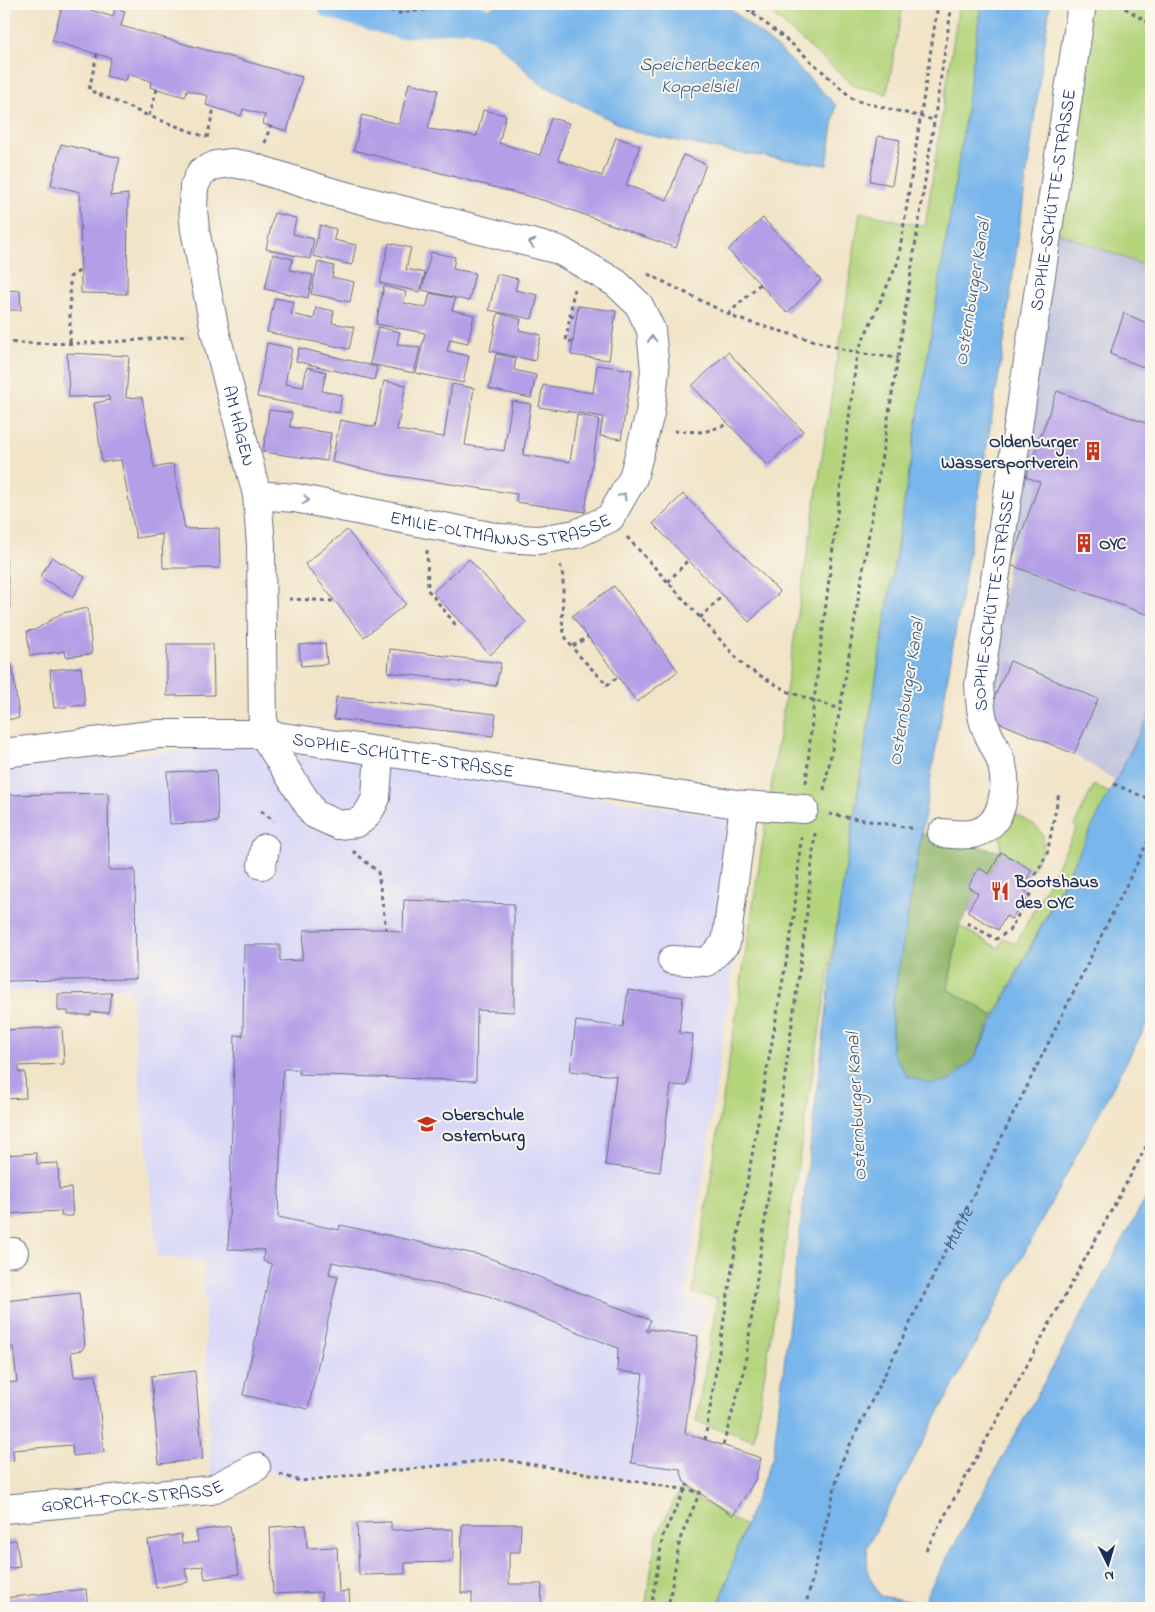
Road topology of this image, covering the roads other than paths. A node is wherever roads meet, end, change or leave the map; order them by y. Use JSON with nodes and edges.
{"nodes":[{"id":1,"x":1082,"y":4,"type":"edge"},
{"id":2,"x":249,"y":166,"type":"joint"},
{"id":3,"x":257,"y":495,"type":"junction"},
{"id":4,"x":263,"y":734,"type":"junction"},
{"id":5,"x":379,"y":752,"type":"junction"},
{"id":6,"x":4,"y":753,"type":"edge"},
{"id":7,"x":744,"y":805,"type":"junction"},
{"id":8,"x":814,"y":811,"type":"road end"},
{"id":9,"x":942,"y":833,"type":"road end"},
{"id":10,"x":672,"y":960,"type":"dead end"},
{"id":11,"x":256,"y":1467,"type":"road end"},
{"id":12,"x":4,"y":1509,"type":"edge"}],
"edges":[{"from":1,"to":9,"type":"street","name":"SOPHIE-SCHÜTTE-STRASSE"},
{"from":2,"to":3,"type":"street","name":"AM HAGEN"},
{"from":3,"to":2,"type":"street","name":"EMILIE-OLTMANNS-STRASSE","one_way":true},
{"from":3,"to":4,"type":"street","name":"AM HAGEN"},
{"from":4,"to":5,"type":"street","name":"SOPHIE-SCHÜTTE-STRASSE"},
{"from":4,"to":5,"type":"street"},
{"from":4,"to":6,"type":"street","name":"SOPHIE-SCHÜTTE-STRASSE"},
{"from":5,"to":7,"type":"street","name":"SOPHIE-SCHÜTTE-STRASSE"},
{"from":7,"to":8,"type":"street","name":"SOPHIE-SCHÜTTE-STRASSE"},
{"from":7,"to":10,"type":"street"},
{"from":11,"to":12,"type":"street","name":"GORCH-FOCK-STRASSE"}]}
